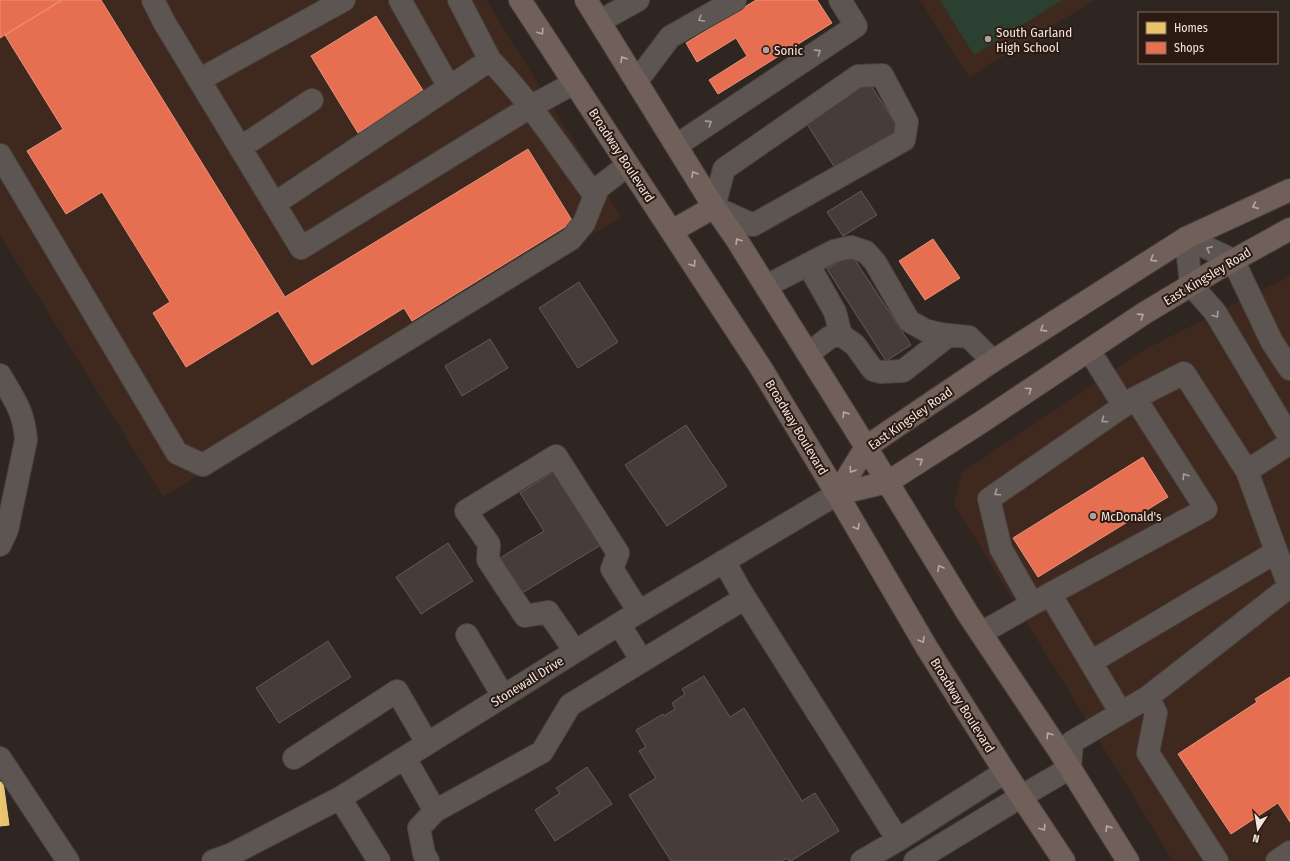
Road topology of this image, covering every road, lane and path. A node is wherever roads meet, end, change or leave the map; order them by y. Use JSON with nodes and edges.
{"nodes":[{"id":1,"x":153,"y":0,"type":"edge"},
{"id":2,"x":344,"y":0,"type":"edge"},
{"id":3,"x":400,"y":0,"type":"edge"},
{"id":4,"x":459,"y":0,"type":"edge"},
{"id":5,"x":520,"y":0,"type":"edge"},
{"id":6,"x":586,"y":0,"type":"edge"},
{"id":7,"x":735,"y":0,"type":"edge"},
{"id":8,"x":840,"y":0,"type":"edge"},
{"id":9,"x":634,"y":1,"type":"edge"},
{"id":10,"x":600,"y":21,"type":"junction"},
{"id":11,"x":490,"y":60,"type":"junction"},
{"id":12,"x":199,"y":80,"type":"junction"},
{"id":13,"x":637,"y":81,"type":"junction"},
{"id":14,"x":574,"y":83,"type":"junction"},
{"id":15,"x":449,"y":87,"type":"junction"},
{"id":16,"x":312,"y":100,"type":"dead end"},
{"id":17,"x":530,"y":108,"type":"junction"},
{"id":18,"x":677,"y":145,"type":"junction"},
{"id":19,"x":240,"y":148,"type":"junction"},
{"id":20,"x":0,"y":156,"type":"edge"},
{"id":21,"x":628,"y":165,"type":"junction"},
{"id":22,"x":1290,"y":190,"type":"edge"},
{"id":23,"x":595,"y":196,"type":"junction"},
{"id":24,"x":274,"y":204,"type":"junction"},
{"id":25,"x":714,"y":207,"type":"junction"},
{"id":26,"x":1290,"y":229,"type":"edge"},
{"id":27,"x":672,"y":231,"type":"junction"},
{"id":28,"x":1186,"y":238,"type":"junction"},
{"id":29,"x":1233,"y":260,"type":"junction"},
{"id":30,"x":808,"y":264,"type":"junction"},
{"id":31,"x":1191,"y":285,"type":"junction"},
{"id":32,"x":766,"y":286,"type":"junction"},
{"id":33,"x":841,"y":335,"type":"junction"},
{"id":34,"x":949,"y":335,"type":"junction"},
{"id":35,"x":1272,"y":342,"type":"junction"},
{"id":36,"x":1089,"y":350,"type":"junction"},
{"id":37,"x":808,"y":354,"type":"junction"},
{"id":38,"x":1244,"y":360,"type":"junction"},
{"id":39,"x":994,"y":361,"type":"junction"},
{"id":40,"x":1290,"y":369,"type":"edge"},
{"id":41,"x":0,"y":375,"type":"edge"},
{"id":42,"x":1129,"y":402,"type":"junction"},
{"id":43,"x":1290,"y":438,"type":"edge"},
{"id":44,"x":1290,"y":444,"type":"edge"},
{"id":45,"x":866,"y":447,"type":"junction"},
{"id":46,"x":1247,"y":471,"type":"junction"},
{"id":47,"x":888,"y":482,"type":"junction"},
{"id":48,"x":837,"y":494,"type":"junction"},
{"id":49,"x":0,"y":545,"type":"edge"},
{"id":50,"x":1276,"y":552,"type":"junction"},
{"id":51,"x":724,"y":561,"type":"junction"},
{"id":52,"x":1289,"y":588,"type":"edge"},
{"id":53,"x":745,"y":598,"type":"junction"},
{"id":54,"x":1041,"y":599,"type":"junction"},
{"id":55,"x":639,"y":612,"type":"junction"},
{"id":56,"x":619,"y":624,"type":"junction"},
{"id":57,"x":981,"y":633,"type":"junction"},
{"id":58,"x":466,"y":635,"type":"dead end"},
{"id":59,"x":575,"y":651,"type":"junction"},
{"id":60,"x":642,"y":661,"type":"junction"},
{"id":61,"x":1090,"y":662,"type":"junction"},
{"id":62,"x":503,"y":696,"type":"junction"},
{"id":63,"x":1148,"y":697,"type":"junction"},
{"id":64,"x":1121,"y":713,"type":"junction"},
{"id":65,"x":427,"y":743,"type":"junction"},
{"id":66,"x":0,"y":758,"type":"edge"},
{"id":67,"x":294,"y":758,"type":"dead end"},
{"id":68,"x":405,"y":758,"type":"junction"},
{"id":69,"x":1070,"y":768,"type":"junction"},
{"id":70,"x":1005,"y":772,"type":"junction"},
{"id":71,"x":1022,"y":796,"type":"junction"},
{"id":72,"x":340,"y":798,"type":"junction"},
{"id":73,"x":435,"y":811,"type":"junction"},
{"id":74,"x":898,"y":840,"type":"junction"},
{"id":75,"x":1290,"y":852,"type":"edge"},
{"id":76,"x":68,"y":861,"type":"edge"},
{"id":77,"x":213,"y":861,"type":"edge"},
{"id":78,"x":379,"y":861,"type":"edge"},
{"id":79,"x":428,"y":861,"type":"edge"},
{"id":80,"x":862,"y":861,"type":"edge"},
{"id":81,"x":915,"y":861,"type":"edge"},
{"id":82,"x":1064,"y":861,"type":"edge"},
{"id":83,"x":1128,"y":861,"type":"edge"},
{"id":84,"x":1217,"y":861,"type":"edge"},
{"id":85,"x":1277,"y":861,"type":"edge"}],
"edges":[{"from":1,"to":12,"type":"street"},
{"from":2,"to":12,"type":"street"},
{"from":3,"to":15,"type":"street"},
{"from":4,"to":11,"type":"street"},
{"from":5,"to":14,"type":"main road","name":"Broadway Boulevard","one_way":true},
{"from":6,"to":10,"type":"main road"},
{"from":7,"to":13,"type":"street","one_way":true},
{"from":18,"to":8,"type":"street","one_way":true},
{"from":9,"to":10,"type":"street"},
{"from":13,"to":10,"type":"main road","one_way":true},
{"from":11,"to":15,"type":"street"},
{"from":11,"to":17,"type":"street"},
{"from":12,"to":19,"type":"street"},
{"from":13,"to":18,"type":"main road"},
{"from":14,"to":17,"type":"street"},
{"from":14,"to":21,"type":"main road","name":"Broadway Boulevard"},
{"from":15,"to":24,"type":"street"},
{"from":16,"to":19,"type":"street"},
{"from":17,"to":23,"type":"street"},
{"from":17,"to":24,"type":"street"},
{"from":25,"to":18,"type":"main road","one_way":true},
{"from":19,"to":24,"type":"street"},
{"from":20,"to":23,"type":"street"},
{"from":21,"to":23,"type":"street"},
{"from":21,"to":27,"type":"main road","name":"Broadway Boulevard"},
{"from":22,"to":28,"type":"main road","name":"East Kingsley Road","one_way":true},
{"from":25,"to":25,"type":"street"},
{"from":25,"to":27,"type":"main road"},
{"from":32,"to":25,"type":"main road","one_way":true},
{"from":26,"to":29,"type":"main road","name":"East Kingsley Road"},
{"from":27,"to":48,"type":"main road","name":"Broadway Boulevard","one_way":true},
{"from":29,"to":28,"type":"street","one_way":true},
{"from":28,"to":31,"type":"street"},
{"from":28,"to":39,"type":"main road","name":"East Kingsley Road","one_way":true},
{"from":29,"to":31,"type":"main road","name":"East Kingsley Road"},
{"from":29,"to":35,"type":"street"},
{"from":30,"to":32,"type":"street"},
{"from":30,"to":33,"type":"street"},
{"from":30,"to":34,"type":"street"},
{"from":36,"to":31,"type":"main road","name":"East Kingsley Road","one_way":true},
{"from":31,"to":38,"type":"street","one_way":true},
{"from":32,"to":37,"type":"main road"},
{"from":33,"to":34,"type":"street"},
{"from":33,"to":37,"type":"street"},
{"from":34,"to":39,"type":"street"},
{"from":35,"to":38,"type":"street"},
{"from":35,"to":40,"type":"street"},
{"from":36,"to":42,"type":"street"},
{"from":47,"to":36,"type":"main road","name":"East Kingsley Road","one_way":true},
{"from":45,"to":37,"type":"main road","one_way":true},
{"from":38,"to":43,"type":"street"},
{"from":39,"to":45,"type":"main road","name":"East Kingsley Road"},
{"from":41,"to":49,"type":"street"},
{"from":42,"to":46,"type":"street"},
{"from":42,"to":54,"type":"street","one_way":true},
{"from":54,"to":42,"type":"street","one_way":true},
{"from":44,"to":46,"type":"street"},
{"from":45,"to":47,"type":"main road"},
{"from":45,"to":48,"type":"main road","name":"East Kingsley Road","one_way":true},
{"from":46,"to":50,"type":"street"},
{"from":47,"to":48,"type":"main road","name":"East Kingsley Road"},
{"from":57,"to":47,"type":"main road","one_way":true},
{"from":48,"to":51,"type":"street","name":"Stonewall Drive"},
{"from":48,"to":70,"type":"main road","name":"Broadway Boulevard","one_way":true},
{"from":50,"to":52,"type":"street"},
{"from":50,"to":61,"type":"street"},
{"from":51,"to":53,"type":"street"},
{"from":51,"to":55,"type":"street","name":"Stonewall Drive"},
{"from":52,"to":63,"type":"street"},
{"from":53,"to":60,"type":"street"},
{"from":53,"to":74,"type":"street"},
{"from":54,"to":57,"type":"street"},
{"from":54,"to":61,"type":"street"},
{"from":55,"to":56,"type":"street","name":"Stonewall Drive"},
{"from":55,"to":59,"type":"street"},
{"from":56,"to":59,"type":"street","name":"Stonewall Drive"},
{"from":56,"to":60,"type":"street"},
{"from":69,"to":57,"type":"main road","one_way":true},
{"from":58,"to":62,"type":"street"},
{"from":59,"to":62,"type":"street","name":"Stonewall Drive"},
{"from":60,"to":73,"type":"street"},
{"from":61,"to":64,"type":"street"},
{"from":62,"to":65,"type":"street","name":"Stonewall Drive"},
{"from":63,"to":64,"type":"street"},
{"from":63,"to":84,"type":"street"},
{"from":64,"to":69,"type":"street"},
{"from":65,"to":67,"type":"street"},
{"from":65,"to":68,"type":"street","name":"Stonewall Drive"},
{"from":66,"to":76,"type":"street"},
{"from":68,"to":72,"type":"street","name":"Stonewall Drive"},
{"from":68,"to":73,"type":"street"},
{"from":69,"to":71,"type":"street"},
{"from":83,"to":69,"type":"main road","one_way":true},
{"from":70,"to":71,"type":"main road","name":"Broadway Boulevard"},
{"from":70,"to":74,"type":"street"},
{"from":71,"to":81,"type":"street"},
{"from":71,"to":82,"type":"main road","name":"Broadway Boulevard","one_way":true},
{"from":72,"to":77,"type":"street","name":"Stonewall Drive"},
{"from":72,"to":78,"type":"street"},
{"from":73,"to":79,"type":"street"},
{"from":74,"to":80,"type":"street"},
{"from":75,"to":85,"type":"street"}]}
